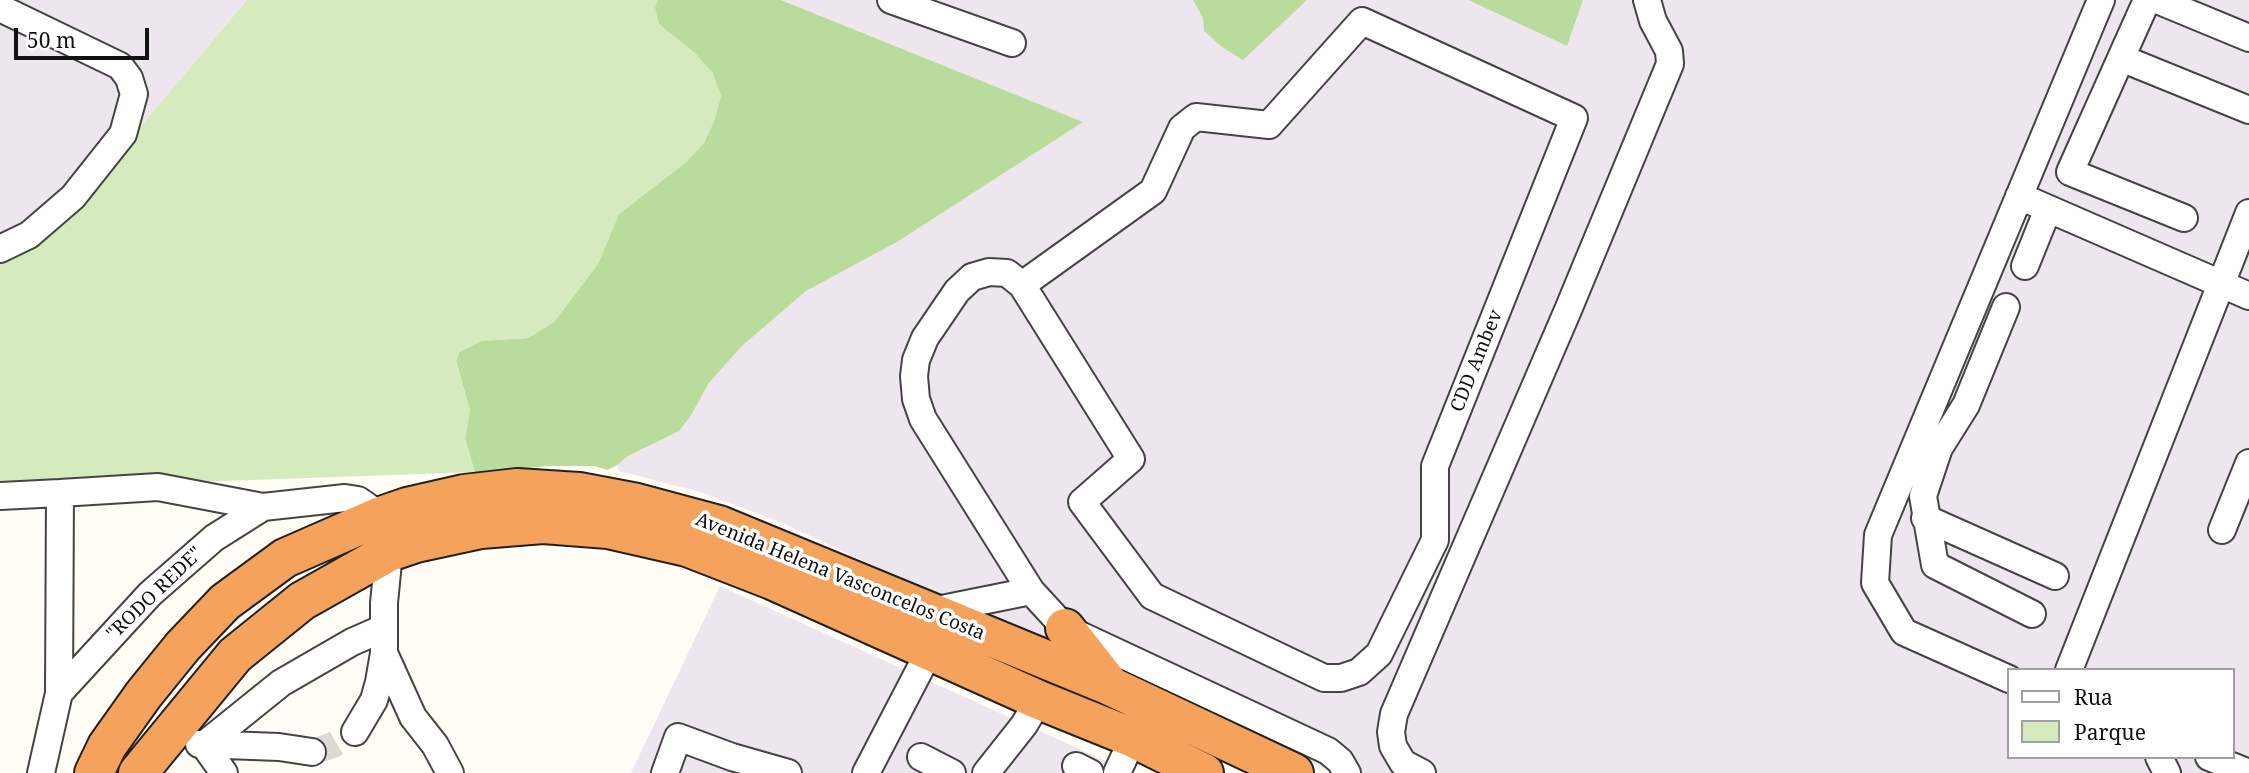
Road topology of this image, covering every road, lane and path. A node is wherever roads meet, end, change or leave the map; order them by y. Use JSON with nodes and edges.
{"nodes":[{"id":1,"x":891,"y":0,"type":"edge"},
{"id":2,"x":1647,"y":0,"type":"edge"},
{"id":3,"x":2101,"y":0,"type":"edge"},
{"id":4,"x":2147,"y":0,"type":"edge"},
{"id":5,"x":2157,"y":0,"type":"edge"},
{"id":6,"x":0,"y":8,"type":"edge"},
{"id":7,"x":2249,"y":38,"type":"edge"},
{"id":8,"x":1012,"y":43,"type":"dead end"},
{"id":9,"x":2120,"y":58,"type":"junction"},
{"id":10,"x":2249,"y":110,"type":"edge"},
{"id":11,"x":2019,"y":196,"type":"junction"},
{"id":12,"x":2048,"y":209,"type":"junction"},
{"id":13,"x":2249,"y":213,"type":"edge"},
{"id":14,"x":2184,"y":218,"type":"dead end"},
{"id":15,"x":0,"y":248,"type":"edge"},
{"id":16,"x":2025,"y":266,"type":"dead end"},
{"id":17,"x":1022,"y":285,"type":"junction"},
{"id":18,"x":2222,"y":286,"type":"junction"},
{"id":19,"x":2249,"y":296,"type":"edge"},
{"id":20,"x":2006,"y":307,"type":"dead end"},
{"id":21,"x":2249,"y":463,"type":"edge"},
{"id":22,"x":60,"y":493,"type":"junction"},
{"id":23,"x":0,"y":496,"type":"edge"},
{"id":24,"x":263,"y":507,"type":"junction"},
{"id":25,"x":381,"y":516,"type":"junction"},
{"id":26,"x":1925,"y":518,"type":"junction"},
{"id":27,"x":2222,"y":530,"type":"dead end"},
{"id":28,"x":389,"y":552,"type":"junction"},
{"id":29,"x":2055,"y":576,"type":"dead end"},
{"id":30,"x":1031,"y":591,"type":"junction"},
{"id":31,"x":927,"y":612,"type":"junction"},
{"id":32,"x":2032,"y":614,"type":"dead end"},
{"id":33,"x":1065,"y":628,"type":"junction"},
{"id":34,"x":384,"y":641,"type":"junction"},
{"id":35,"x":930,"y":650,"type":"junction"},
{"id":36,"x":2076,"y":668,"type":"edge"},
{"id":37,"x":2008,"y":679,"type":"edge"},
{"id":38,"x":1110,"y":686,"type":"junction"},
{"id":39,"x":59,"y":693,"type":"junction"},
{"id":40,"x":1039,"y":700,"type":"junction"},
{"id":41,"x":355,"y":732,"type":"tunnel mouth"},
{"id":42,"x":1133,"y":738,"type":"junction"},
{"id":43,"x":204,"y":745,"type":"junction"},
{"id":44,"x":312,"y":752,"type":"tunnel mouth"},
{"id":45,"x":921,"y":757,"type":"dead end"},
{"id":46,"x":2214,"y":759,"type":"edge"},
{"id":47,"x":147,"y":764,"type":"edge"},
{"id":48,"x":41,"y":773,"type":"edge"},
{"id":49,"x":94,"y":773,"type":"edge"},
{"id":50,"x":224,"y":773,"type":"edge"},
{"id":51,"x":450,"y":773,"type":"edge"},
{"id":52,"x":665,"y":773,"type":"edge"},
{"id":53,"x":788,"y":773,"type":"edge"},
{"id":54,"x":866,"y":773,"type":"edge"},
{"id":55,"x":952,"y":773,"type":"edge"},
{"id":56,"x":986,"y":773,"type":"edge"},
{"id":57,"x":1117,"y":773,"type":"edge"},
{"id":58,"x":1204,"y":773,"type":"edge"},
{"id":59,"x":1294,"y":773,"type":"edge"},
{"id":60,"x":1347,"y":773,"type":"edge"},
{"id":61,"x":1422,"y":773,"type":"edge"},
{"id":62,"x":2249,"y":773,"type":"edge"}],
"edges":[{"from":1,"to":8,"type":"lane"},
{"from":2,"to":61,"type":"lane"},
{"from":3,"to":11,"type":"lane"},
{"from":4,"to":9,"type":"lane"},
{"from":5,"to":7,"type":"lane"},
{"from":6,"to":15,"type":"lane"},
{"from":9,"to":10,"type":"lane"},
{"from":9,"to":14,"type":"lane"},
{"from":11,"to":12,"type":"lane"},
{"from":11,"to":37,"type":"lane"},
{"from":12,"to":16,"type":"lane"},
{"from":12,"to":18,"type":"lane"},
{"from":13,"to":18,"type":"lane"},
{"from":17,"to":17,"type":"lane","name":"CDD Ambev"},
{"from":17,"to":30,"type":"lane"},
{"from":18,"to":19,"type":"lane"},
{"from":18,"to":36,"type":"lane"},
{"from":20,"to":26,"type":"lane"},
{"from":21,"to":27,"type":"lane"},
{"from":22,"to":23,"type":"lane","name":"\"RODO REDE\""},
{"from":22,"to":24,"type":"lane","name":"\"RODO REDE\""},
{"from":22,"to":39,"type":"lane","name":"\"RODO REDE\""},
{"from":24,"to":25,"type":"lane","name":"\"RODO REDE\""},
{"from":24,"to":39,"type":"lane","name":"\"RODO REDE\""},
{"from":25,"to":31,"type":"highway","name":"Avenida Helena Vasconcelos Costa"},
{"from":25,"to":49,"type":"highway","name":"Avenida Helena Vasconcelos Costa"},
{"from":26,"to":29,"type":"lane"},
{"from":26,"to":32,"type":"lane"},
{"from":28,"to":34,"type":"lane"},
{"from":28,"to":35,"type":"highway","name":"Avenida Helena Vasconcelos Costa"},
{"from":28,"to":47,"type":"highway","name":"Avenida Helena Vasconcelos Costa"},
{"from":30,"to":31,"type":"lane"},
{"from":30,"to":33,"type":"lane"},
{"from":31,"to":38,"type":"highway","name":"Avenida Helena Vasconcelos Costa"},
{"from":33,"to":38,"type":"highway"},
{"from":33,"to":60,"type":"lane"},
{"from":34,"to":41,"type":"lane"},
{"from":34,"to":43,"type":"lane"},
{"from":34,"to":51,"type":"lane"},
{"from":35,"to":40,"type":"highway","name":"Avenida Helena Vasconcelos Costa"},
{"from":35,"to":54,"type":"lane"},
{"from":38,"to":59,"type":"highway","name":"Avenida Helena Vasconcelos Costa"},
{"from":39,"to":48,"type":"lane","name":"\"RODO REDE\""},
{"from":40,"to":42,"type":"highway","name":"Avenida Helena Vasconcelos Costa"},
{"from":40,"to":56,"type":"lane"},
{"from":42,"to":57,"type":"lane"},
{"from":42,"to":58,"type":"highway","name":"Avenida Helena Vasconcelos Costa"},
{"from":43,"to":44,"type":"lane"},
{"from":43,"to":47,"type":"lane"},
{"from":43,"to":50,"type":"lane"},
{"from":45,"to":55,"type":"lane"},
{"from":46,"to":62,"type":"lane"},
{"from":52,"to":53,"type":"lane"}]}
